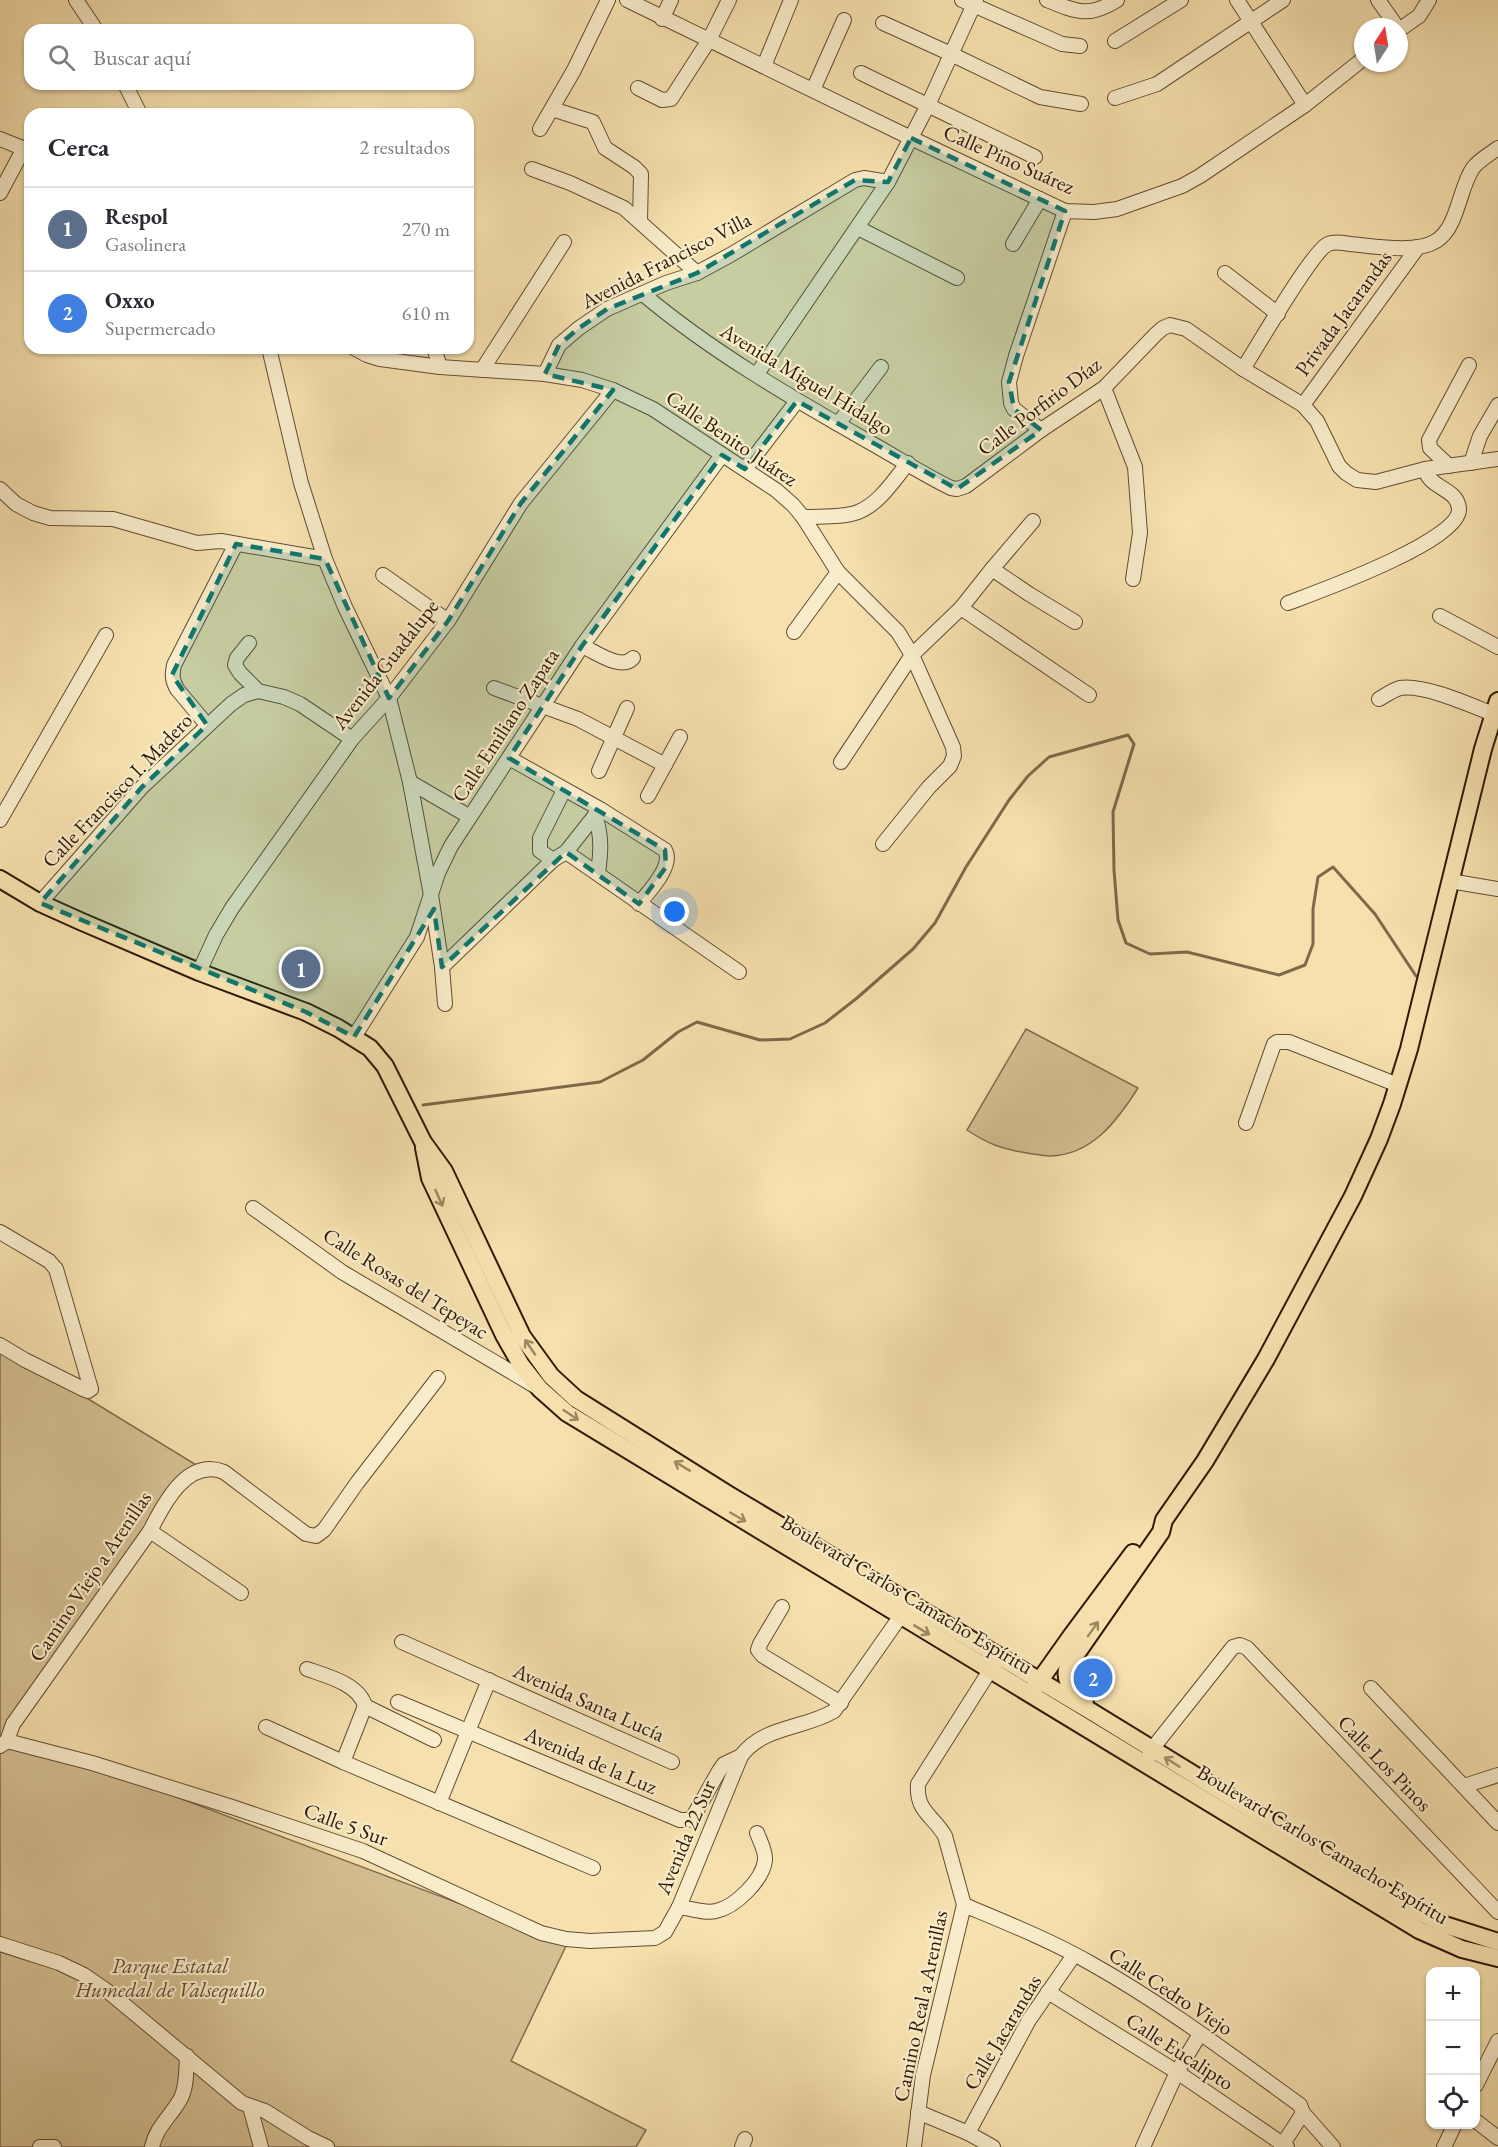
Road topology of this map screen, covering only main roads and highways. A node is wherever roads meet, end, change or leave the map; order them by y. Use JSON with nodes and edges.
{"nodes":[{"id":1,"x":1495,"y":707,"type":"edge"},
{"id":2,"x":0,"y":879,"type":"edge"},
{"id":3,"x":423,"y":1142,"type":"junction"},
{"id":4,"x":1164,"y":1520,"type":"junction"},
{"id":5,"x":1051,"y":1663,"type":"junction"},
{"id":6,"x":994,"y":1664,"type":"junction"},
{"id":7,"x":1065,"y":1673,"type":"junction"},
{"id":8,"x":1034,"y":1688,"type":"junction"},
{"id":9,"x":1092,"y":1712,"type":"junction"},
{"id":10,"x":1149,"y":1757,"type":"junction"},
{"id":11,"x":1497,"y":1950,"type":"edge"}],
"edges":[{"from":1,"to":4,"type":"main road"},
{"from":2,"to":3,"type":"main road","name":"Boulevard Carlos Camacho Espíritu"},
{"from":6,"to":3,"type":"main road","name":"Boulevard Carlos Camacho Espíritu","one_way":true},
{"from":3,"to":6,"type":"main road","name":"Boulevard Carlos Camacho Espíritu","one_way":true},
{"from":4,"to":5,"type":"main road"},
{"from":7,"to":4,"type":"main road","one_way":true},
{"from":5,"to":7,"type":"main road"},
{"from":5,"to":8,"type":"main road"},
{"from":6,"to":8,"type":"main road","name":"Boulevard Carlos Camacho Espíritu"},
{"from":7,"to":9,"type":"main road"},
{"from":8,"to":9,"type":"main road","name":"Boulevard Carlos Camacho Espíritu"},
{"from":8,"to":10,"type":"main road","name":"Boulevard Carlos Camacho Espíritu"},
{"from":9,"to":10,"type":"main road","name":"Boulevard Carlos Camacho Espíritu"},
{"from":10,"to":11,"type":"main road","name":"Boulevard Carlos Camacho Espíritu"}]}
